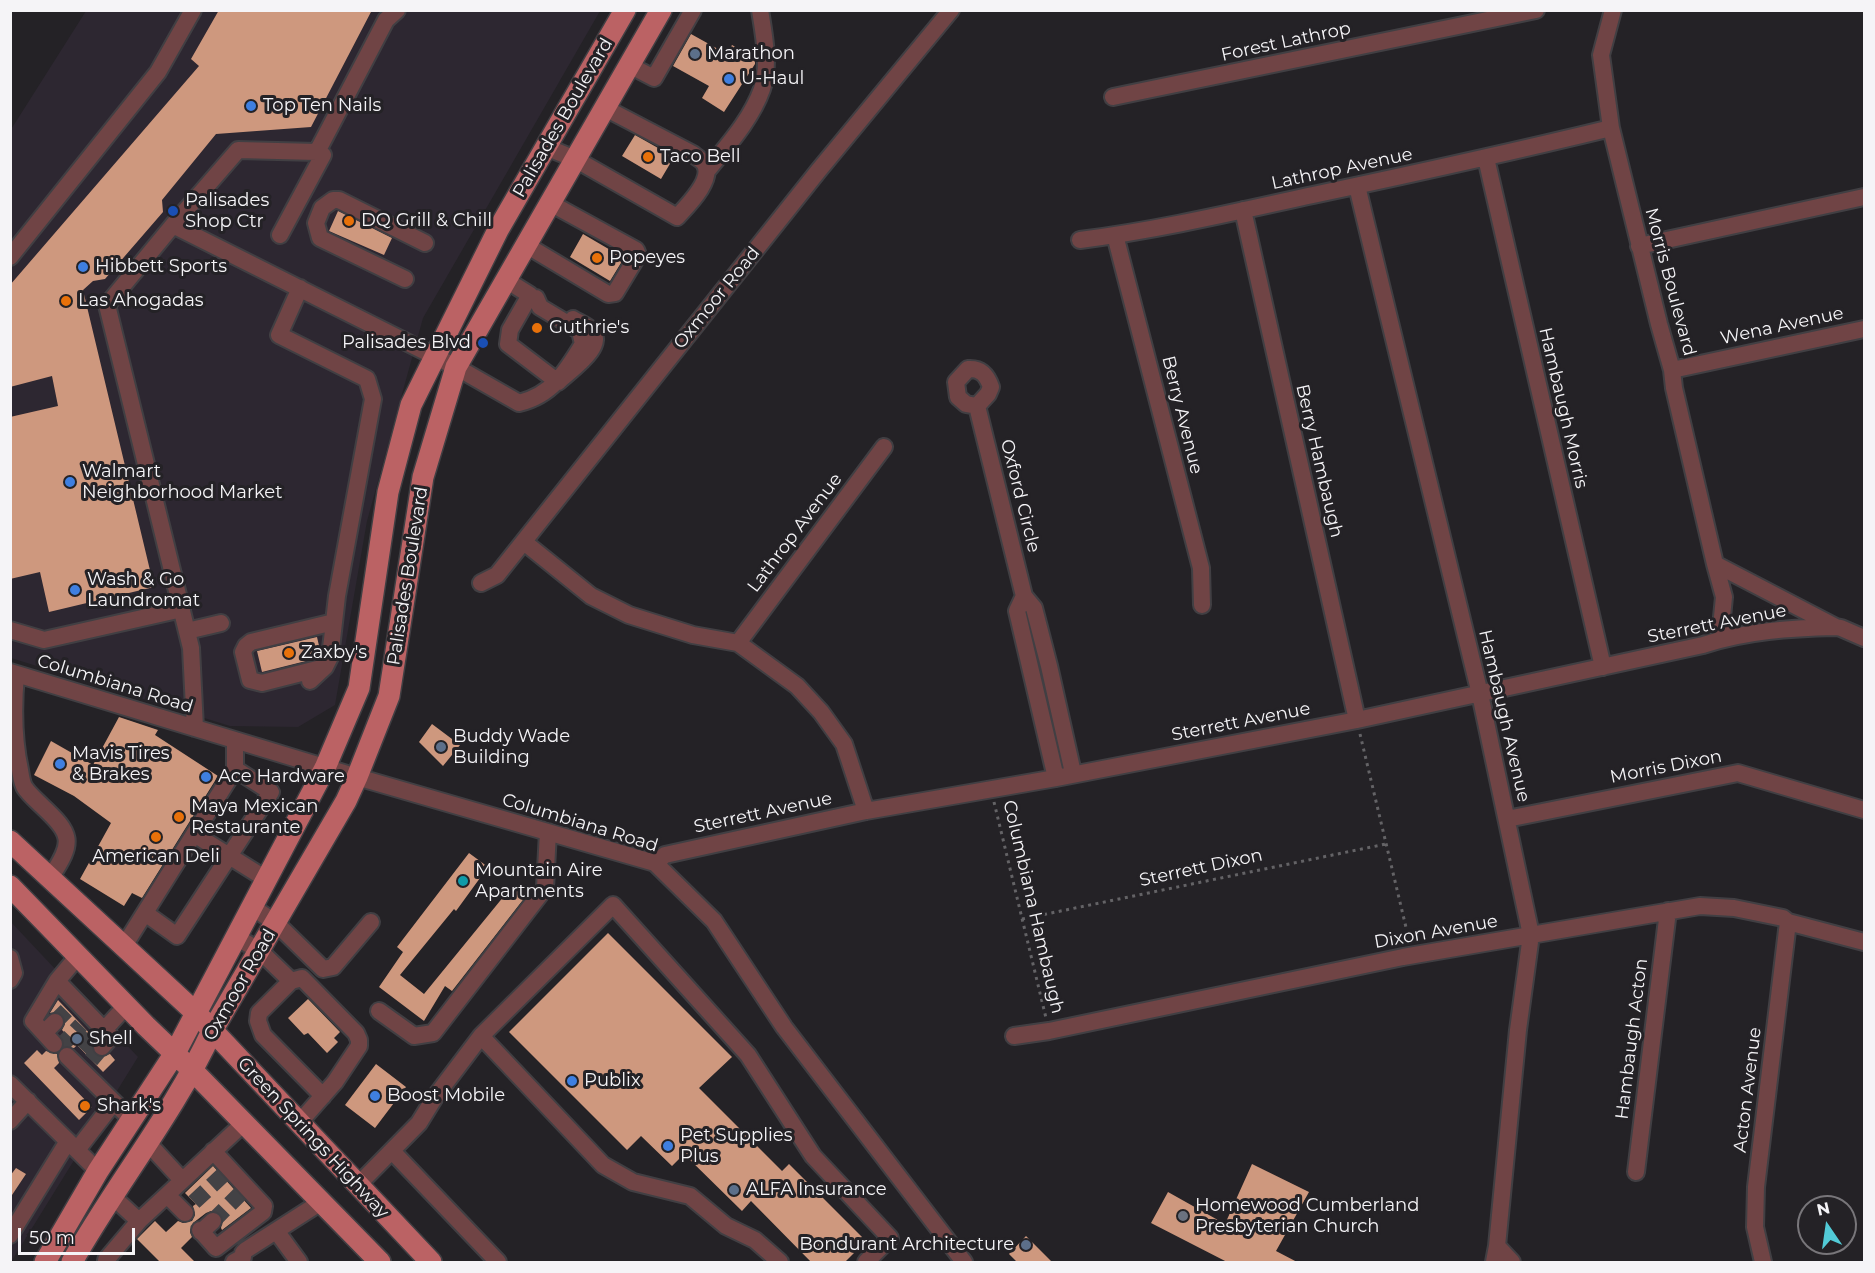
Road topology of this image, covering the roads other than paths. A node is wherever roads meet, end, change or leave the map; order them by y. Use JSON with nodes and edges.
{"nodes":[{"id":1,"x":193,"y":10,"type":"edge"},
{"id":2,"x":397,"y":10,"type":"edge"},
{"id":3,"x":625,"y":10,"type":"edge"},
{"id":4,"x":661,"y":10,"type":"edge"},
{"id":5,"x":693,"y":10,"type":"edge"},
{"id":6,"x":760,"y":10,"type":"edge"},
{"id":7,"x":951,"y":10,"type":"edge"},
{"id":8,"x":1536,"y":10,"type":"edge"},
{"id":9,"x":1613,"y":10,"type":"edge"},
{"id":10,"x":629,"y":65,"type":"junction"},
{"id":11,"x":1113,"y":97,"type":"dead end"},
{"id":12,"x":605,"y":108,"type":"junction"},
{"id":13,"x":1611,"y":128,"type":"junction"},
{"id":14,"x":546,"y":147,"type":"junction"},
{"id":15,"x":322,"y":154,"type":"dead end"},
{"id":16,"x":1486,"y":158,"type":"junction"},
{"id":17,"x":575,"y":159,"type":"junction"},
{"id":18,"x":707,"y":171,"type":"junction"},
{"id":19,"x":1357,"y":186,"type":"junction"},
{"id":20,"x":1864,"y":197,"type":"edge"},
{"id":21,"x":550,"y":203,"type":"junction"},
{"id":22,"x":1243,"y":210,"type":"junction"},
{"id":23,"x":172,"y":225,"type":"junction"},
{"id":24,"x":1116,"y":235,"type":"junction"},
{"id":25,"x":280,"y":236,"type":"dead end"},
{"id":26,"x":1080,"y":240,"type":"dead end"},
{"id":27,"x":425,"y":243,"type":"dead end"},
{"id":28,"x":526,"y":245,"type":"junction"},
{"id":29,"x":1639,"y":246,"type":"junction"},
{"id":30,"x":10,"y":257,"type":"edge"},
{"id":31,"x":405,"y":279,"type":"dead end"},
{"id":32,"x":506,"y":280,"type":"junction"},
{"id":33,"x":300,"y":288,"type":"junction"},
{"id":34,"x":533,"y":296,"type":"junction"},
{"id":35,"x":1864,"y":329,"type":"edge"},
{"id":36,"x":435,"y":356,"type":"junction"},
{"id":37,"x":456,"y":367,"type":"junction"},
{"id":38,"x":1672,"y":369,"type":"junction"},
{"id":39,"x":558,"y":382,"type":"junction"},
{"id":40,"x":977,"y":406,"type":"dead end"},
{"id":41,"x":884,"y":447,"type":"dead end"},
{"id":42,"x":524,"y":542,"type":"junction"},
{"id":43,"x":1715,"y":564,"type":"junction"},
{"id":44,"x":481,"y":583,"type":"dead end"},
{"id":45,"x":1024,"y":596,"type":"junction"},
{"id":46,"x":1202,"y":605,"type":"dead end"},
{"id":47,"x":182,"y":609,"type":"junction"},
{"id":48,"x":334,"y":622,"type":"junction"},
{"id":49,"x":221,"y":623,"type":"dead end"},
{"id":50,"x":1836,"y":627,"type":"junction"},
{"id":51,"x":10,"y":630,"type":"edge"},
{"id":52,"x":187,"y":632,"type":"junction"},
{"id":53,"x":1724,"y":638,"type":"junction"},
{"id":54,"x":1864,"y":638,"type":"edge"},
{"id":55,"x":738,"y":643,"type":"junction"},
{"id":56,"x":1049,"y":666,"type":"junction"},
{"id":57,"x":1603,"y":667,"type":"junction"},
{"id":58,"x":325,"y":668,"type":"junction"},
{"id":59,"x":1031,"y":670,"type":"junction"},
{"id":60,"x":13,"y":673,"type":"edge"},
{"id":61,"x":310,"y":681,"type":"dead end"},
{"id":62,"x":1480,"y":694,"type":"junction"},
{"id":63,"x":389,"y":696,"type":"joint"},
{"id":64,"x":1357,"y":720,"type":"junction"},
{"id":65,"x":195,"y":728,"type":"junction"},
{"id":66,"x":235,"y":740,"type":"junction"},
{"id":67,"x":325,"y":768,"type":"junction"},
{"id":68,"x":235,"y":770,"type":"junction"},
{"id":69,"x":1073,"y":773,"type":"junction"},
{"id":70,"x":357,"y":777,"type":"junction"},
{"id":71,"x":1056,"y":778,"type":"junction"},
{"id":72,"x":1864,"y":810,"type":"edge"},
{"id":73,"x":866,"y":811,"type":"junction"},
{"id":74,"x":1507,"y":819,"type":"junction"},
{"id":75,"x":548,"y":832,"type":"junction"},
{"id":76,"x":194,"y":834,"type":"junction"},
{"id":77,"x":10,"y":841,"type":"edge"},
{"id":78,"x":229,"y":856,"type":"junction"},
{"id":79,"x":655,"y":863,"type":"junction"},
{"id":80,"x":50,"y":878,"type":"junction"},
{"id":81,"x":266,"y":879,"type":"junction"},
{"id":82,"x":10,"y":886,"type":"edge"},
{"id":83,"x":252,"y":906,"type":"junction"},
{"id":84,"x":1668,"y":911,"type":"junction"},
{"id":85,"x":145,"y":913,"type":"junction"},
{"id":86,"x":371,"y":922,"type":"dead end"},
{"id":87,"x":1788,"y":922,"type":"junction"},
{"id":88,"x":276,"y":923,"type":"junction"},
{"id":89,"x":1531,"y":935,"type":"junction"},
{"id":90,"x":236,"y":937,"type":"junction"},
{"id":91,"x":1864,"y":942,"type":"edge"},
{"id":92,"x":124,"y":946,"type":"junction"},
{"id":93,"x":260,"y":951,"type":"junction"},
{"id":94,"x":78,"y":956,"type":"junction"},
{"id":95,"x":10,"y":958,"type":"edge"},
{"id":96,"x":10,"y":980,"type":"edge"},
{"id":97,"x":57,"y":981,"type":"junction"},
{"id":98,"x":291,"y":981,"type":"junction"},
{"id":99,"x":126,"y":1006,"type":"junction"},
{"id":100,"x":379,"y":1011,"type":"dead end"},
{"id":101,"x":196,"y":1013,"type":"junction"},
{"id":102,"x":59,"y":1022,"type":"junction"},
{"id":103,"x":212,"y":1031,"type":"junction"},
{"id":104,"x":481,"y":1036,"type":"junction"},
{"id":105,"x":1014,"y":1036,"type":"dead end"},
{"id":106,"x":87,"y":1043,"type":"junction"},
{"id":107,"x":175,"y":1053,"type":"junction"},
{"id":108,"x":193,"y":1071,"type":"junction"},
{"id":109,"x":10,"y":1084,"type":"edge"},
{"id":110,"x":323,"y":1096,"type":"junction"},
{"id":111,"x":28,"y":1101,"type":"junction"},
{"id":112,"x":114,"y":1102,"type":"junction"},
{"id":113,"x":132,"y":1120,"type":"junction"},
{"id":114,"x":10,"y":1121,"type":"edge"},
{"id":115,"x":244,"y":1123,"type":"junction"},
{"id":116,"x":299,"y":1123,"type":"junction"},
{"id":117,"x":147,"y":1142,"type":"junction"},
{"id":118,"x":73,"y":1145,"type":"junction"},
{"id":119,"x":213,"y":1151,"type":"junction"},
{"id":120,"x":392,"y":1151,"type":"junction"},
{"id":121,"x":98,"y":1171,"type":"junction"},
{"id":122,"x":1636,"y":1172,"type":"dead end"},
{"id":123,"x":182,"y":1180,"type":"junction"},
{"id":124,"x":358,"y":1185,"type":"junction"},
{"id":125,"x":167,"y":1195,"type":"junction"},
{"id":126,"x":112,"y":1196,"type":"junction"},
{"id":127,"x":321,"y":1202,"type":"junction"},
{"id":128,"x":188,"y":1209,"type":"dead end"},
{"id":129,"x":139,"y":1221,"type":"junction"},
{"id":130,"x":205,"y":1228,"type":"dead end"},
{"id":131,"x":277,"y":1232,"type":"junction"},
{"id":132,"x":88,"y":1233,"type":"junction"},
{"id":133,"x":10,"y":1235,"type":"edge"},
{"id":134,"x":1497,"y":1246,"type":"junction"},
{"id":135,"x":107,"y":1261,"type":"edge"},
{"id":136,"x":241,"y":1261,"type":"edge"},
{"id":137,"x":778,"y":1262,"type":"edge"},
{"id":138,"x":45,"y":1263,"type":"edge"},
{"id":139,"x":72,"y":1263,"type":"edge"},
{"id":140,"x":299,"y":1263,"type":"edge"},
{"id":141,"x":380,"y":1263,"type":"edge"},
{"id":142,"x":431,"y":1263,"type":"edge"},
{"id":143,"x":498,"y":1263,"type":"edge"},
{"id":144,"x":866,"y":1263,"type":"edge"},
{"id":145,"x":964,"y":1263,"type":"edge"},
{"id":146,"x":1494,"y":1263,"type":"edge"},
{"id":147,"x":1512,"y":1263,"type":"edge"},
{"id":148,"x":1763,"y":1263,"type":"edge"}],
"edges":[{"from":1,"to":30,"type":"street"},
{"from":2,"to":23,"type":"street"},
{"from":3,"to":14,"type":"main road","name":"Palisades Boulevard"},
{"from":4,"to":10,"type":"main road","name":"Palisades Boulevard"},
{"from":5,"to":10,"type":"street"},
{"from":6,"to":18,"type":"street"},
{"from":7,"to":42,"type":"street","name":"Oxmoor Road"},
{"from":8,"to":11,"type":"street","name":"Forest Lathrop"},
{"from":9,"to":13,"type":"street","name":"Morris Boulevard"},
{"from":10,"to":12,"type":"main road","name":"Palisades Boulevard"},
{"from":12,"to":17,"type":"main road","name":"Palisades Boulevard"},
{"from":12,"to":18,"type":"street"},
{"from":13,"to":16,"type":"street","name":"Lathrop Avenue"},
{"from":13,"to":29,"type":"street","name":"Morris Boulevard"},
{"from":14,"to":17,"type":"street"},
{"from":14,"to":36,"type":"main road","name":"Palisades Boulevard"},
{"from":15,"to":25,"type":"street"},
{"from":16,"to":19,"type":"street","name":"Lathrop Avenue"},
{"from":16,"to":57,"type":"street","name":"Hambaugh Morris"},
{"from":17,"to":18,"type":"street"},
{"from":17,"to":21,"type":"main road","name":"Palisades Boulevard"},
{"from":19,"to":22,"type":"street","name":"Lathrop Avenue"},
{"from":19,"to":62,"type":"street","name":"Hambaugh Avenue"},
{"from":20,"to":29,"type":"street"},
{"from":21,"to":28,"type":"main road","name":"Palisades Boulevard"},
{"from":21,"to":28,"type":"street"},
{"from":22,"to":24,"type":"street","name":"Lathrop Avenue"},
{"from":22,"to":64,"type":"street","name":"Berry Hambaugh"},
{"from":23,"to":33,"type":"street"},
{"from":23,"to":47,"type":"street"},
{"from":24,"to":26,"type":"street","name":"Lathrop Avenue"},
{"from":24,"to":46,"type":"street","name":"Berry Avenue"},
{"from":27,"to":31,"type":"street"},
{"from":28,"to":32,"type":"main road","name":"Palisades Boulevard"},
{"from":29,"to":38,"type":"street","name":"Morris Boulevard"},
{"from":32,"to":34,"type":"street"},
{"from":32,"to":37,"type":"main road","name":"Palisades Boulevard"},
{"from":33,"to":36,"type":"street"},
{"from":33,"to":48,"type":"street"},
{"from":34,"to":39,"type":"street"},
{"from":34,"to":39,"type":"street"},
{"from":35,"to":38,"type":"street","name":"Wena Avenue"},
{"from":36,"to":37,"type":"street"},
{"from":36,"to":67,"type":"main road","name":"Palisades Boulevard"},
{"from":37,"to":39,"type":"street"},
{"from":37,"to":63,"type":"main road","name":"Palisades Boulevard"},
{"from":38,"to":43,"type":"street","name":"Morris Boulevard"},
{"from":40,"to":45,"type":"street","name":"Oxford Circle"},
{"from":41,"to":55,"type":"street","name":"Lathrop Avenue"},
{"from":42,"to":44,"type":"street","name":"Oxmoor Road"},
{"from":42,"to":55,"type":"street"},
{"from":43,"to":50,"type":"street"},
{"from":43,"to":53,"type":"street","name":"Morris Boulevard"},
{"from":45,"to":56,"type":"street","name":"Oxford Circle"},
{"from":45,"to":59,"type":"street","name":"Oxford Circle"},
{"from":47,"to":51,"type":"street"},
{"from":47,"to":52,"type":"street"},
{"from":48,"to":58,"type":"street"},
{"from":48,"to":58,"type":"street"},
{"from":49,"to":52,"type":"street"},
{"from":50,"to":53,"type":"street","name":"Sterrett Avenue"},
{"from":50,"to":54,"type":"street"},
{"from":52,"to":65,"type":"street"},
{"from":53,"to":57,"type":"street","name":"Sterrett Avenue"},
{"from":55,"to":73,"type":"street"},
{"from":56,"to":59,"type":"street"},
{"from":56,"to":69,"type":"street","name":"Oxford Circle"},
{"from":57,"to":62,"type":"street","name":"Sterrett Avenue"},
{"from":58,"to":61,"type":"street"},
{"from":59,"to":71,"type":"street","name":"Oxford Circle"},
{"from":60,"to":65,"type":"street","name":"Columbiana Road"},
{"from":60,"to":80,"type":"street"},
{"from":62,"to":64,"type":"street","name":"Sterrett Avenue"},
{"from":62,"to":74,"type":"street","name":"Hambaugh Avenue"},
{"from":63,"to":70,"type":"main road","name":"Oxmoor Road"},
{"from":64,"to":69,"type":"street","name":"Sterrett Avenue"},
{"from":65,"to":66,"type":"street","name":"Columbiana Road"},
{"from":66,"to":67,"type":"street","name":"Columbiana Road"},
{"from":66,"to":68,"type":"street"},
{"from":67,"to":70,"type":"street","name":"Columbiana Road"},
{"from":67,"to":81,"type":"main road","name":"Oxmoor Road"},
{"from":68,"to":76,"type":"street"},
{"from":68,"to":78,"type":"street"},
{"from":69,"to":71,"type":"street","name":"Sterrett Avenue"},
{"from":70,"to":75,"type":"street","name":"Columbiana Road"},
{"from":70,"to":88,"type":"main road","name":"Oxmoor Road"},
{"from":71,"to":73,"type":"street","name":"Sterrett Avenue"},
{"from":72,"to":74,"type":"street","name":"Morris Dixon"},
{"from":73,"to":79,"type":"street","name":"Sterrett Avenue"},
{"from":74,"to":89,"type":"street","name":"Hambaugh Avenue"},
{"from":75,"to":79,"type":"street","name":"Columbiana Road"},
{"from":75,"to":100,"type":"street"},
{"from":76,"to":78,"type":"street"},
{"from":76,"to":85,"type":"street"},
{"from":77,"to":80,"type":"main road","name":"Green Springs Highway"},
{"from":78,"to":81,"type":"street"},
{"from":78,"to":85,"type":"street"},
{"from":79,"to":145,"type":"street","name":"Columbiana Road"},
{"from":80,"to":92,"type":"main road","name":"Green Springs Highway"},
{"from":81,"to":83,"type":"main road","name":"Oxmoor Road"},
{"from":82,"to":94,"type":"main road","name":"Green Springs Highway"},
{"from":83,"to":88,"type":"street"},
{"from":83,"to":90,"type":"main road","name":"Oxmoor Road"},
{"from":84,"to":87,"type":"street","name":"Dixon Avenue"},
{"from":84,"to":89,"type":"street","name":"Dixon Avenue"},
{"from":84,"to":122,"type":"street","name":"Hambaugh Acton"},
{"from":85,"to":92,"type":"street"},
{"from":86,"to":88,"type":"street"},
{"from":87,"to":91,"type":"street","name":"Dixon Avenue"},
{"from":87,"to":148,"type":"street","name":"Acton Avenue"},
{"from":88,"to":93,"type":"main road","name":"Oxmoor Road"},
{"from":89,"to":105,"type":"street","name":"Dixon Avenue"},
{"from":89,"to":134,"type":"street","name":"Hambaugh Avenue"},
{"from":90,"to":93,"type":"street"},
{"from":90,"to":101,"type":"main road","name":"Oxmoor Road"},
{"from":92,"to":101,"type":"main road","name":"Green Springs Highway"},
{"from":93,"to":98,"type":"street"},
{"from":93,"to":103,"type":"main road","name":"Oxmoor Road"},
{"from":94,"to":97,"type":"street"},
{"from":94,"to":99,"type":"main road","name":"Green Springs Highway"},
{"from":95,"to":96,"type":"street"},
{"from":97,"to":102,"type":"street"},
{"from":97,"to":102,"type":"street"},
{"from":98,"to":110,"type":"street"},
{"from":98,"to":110,"type":"street"},
{"from":99,"to":106,"type":"street"},
{"from":99,"to":107,"type":"main road","name":"Green Springs Highway"},
{"from":101,"to":103,"type":"main road","name":"Green Springs Highway"},
{"from":101,"to":107,"type":"main road","name":"Oxmoor Road"},
{"from":102,"to":106,"type":"street"},
{"from":103,"to":108,"type":"main road","name":"Oxmoor Road"},
{"from":103,"to":116,"type":"main road","name":"Green Springs Highway"},
{"from":104,"to":120,"type":"street"},
{"from":104,"to":137,"type":"street"},
{"from":104,"to":144,"type":"street"},
{"from":106,"to":112,"type":"street"},
{"from":107,"to":108,"type":"main road","name":"Green Springs Highway"},
{"from":107,"to":113,"type":"main road","name":"Oxmoor Road"},
{"from":108,"to":115,"type":"main road","name":"Green Springs Highway"},
{"from":108,"to":117,"type":"main road","name":"Oxmoor Road"},
{"from":109,"to":111,"type":"street"},
{"from":110,"to":116,"type":"street"},
{"from":111,"to":114,"type":"street"},
{"from":111,"to":118,"type":"street"},
{"from":112,"to":113,"type":"street"},
{"from":112,"to":118,"type":"street"},
{"from":113,"to":121,"type":"main road","name":"Oxmoor Road"},
{"from":115,"to":119,"type":"street"},
{"from":115,"to":127,"type":"main road","name":"Green Springs Highway"},
{"from":116,"to":124,"type":"main road","name":"Green Springs Highway"},
{"from":117,"to":123,"type":"street"},
{"from":117,"to":126,"type":"main road","name":"Oxmoor Road"},
{"from":118,"to":121,"type":"street"},
{"from":118,"to":133,"type":"street"},
{"from":119,"to":123,"type":"street"},
{"from":119,"to":130,"type":"street"},
{"from":120,"to":124,"type":"street"},
{"from":120,"to":143,"type":"street"},
{"from":121,"to":138,"type":"main road","name":"Oxmoor Road"},
{"from":123,"to":125,"type":"street"},
{"from":124,"to":142,"type":"main road","name":"Green Springs Highway"},
{"from":125,"to":128,"type":"street"},
{"from":125,"to":129,"type":"street"},
{"from":126,"to":129,"type":"street"},
{"from":126,"to":132,"type":"main road","name":"Oxmoor Road"},
{"from":127,"to":131,"type":"street"},
{"from":127,"to":141,"type":"main road","name":"Green Springs Highway"},
{"from":129,"to":135,"type":"street"},
{"from":131,"to":136,"type":"street"},
{"from":131,"to":140,"type":"street"},
{"from":132,"to":135,"type":"street"},
{"from":132,"to":139,"type":"main road","name":"Oxmoor Road"},
{"from":134,"to":146,"type":"street","name":"Hambaugh Avenue"},
{"from":134,"to":147,"type":"street"}]}
